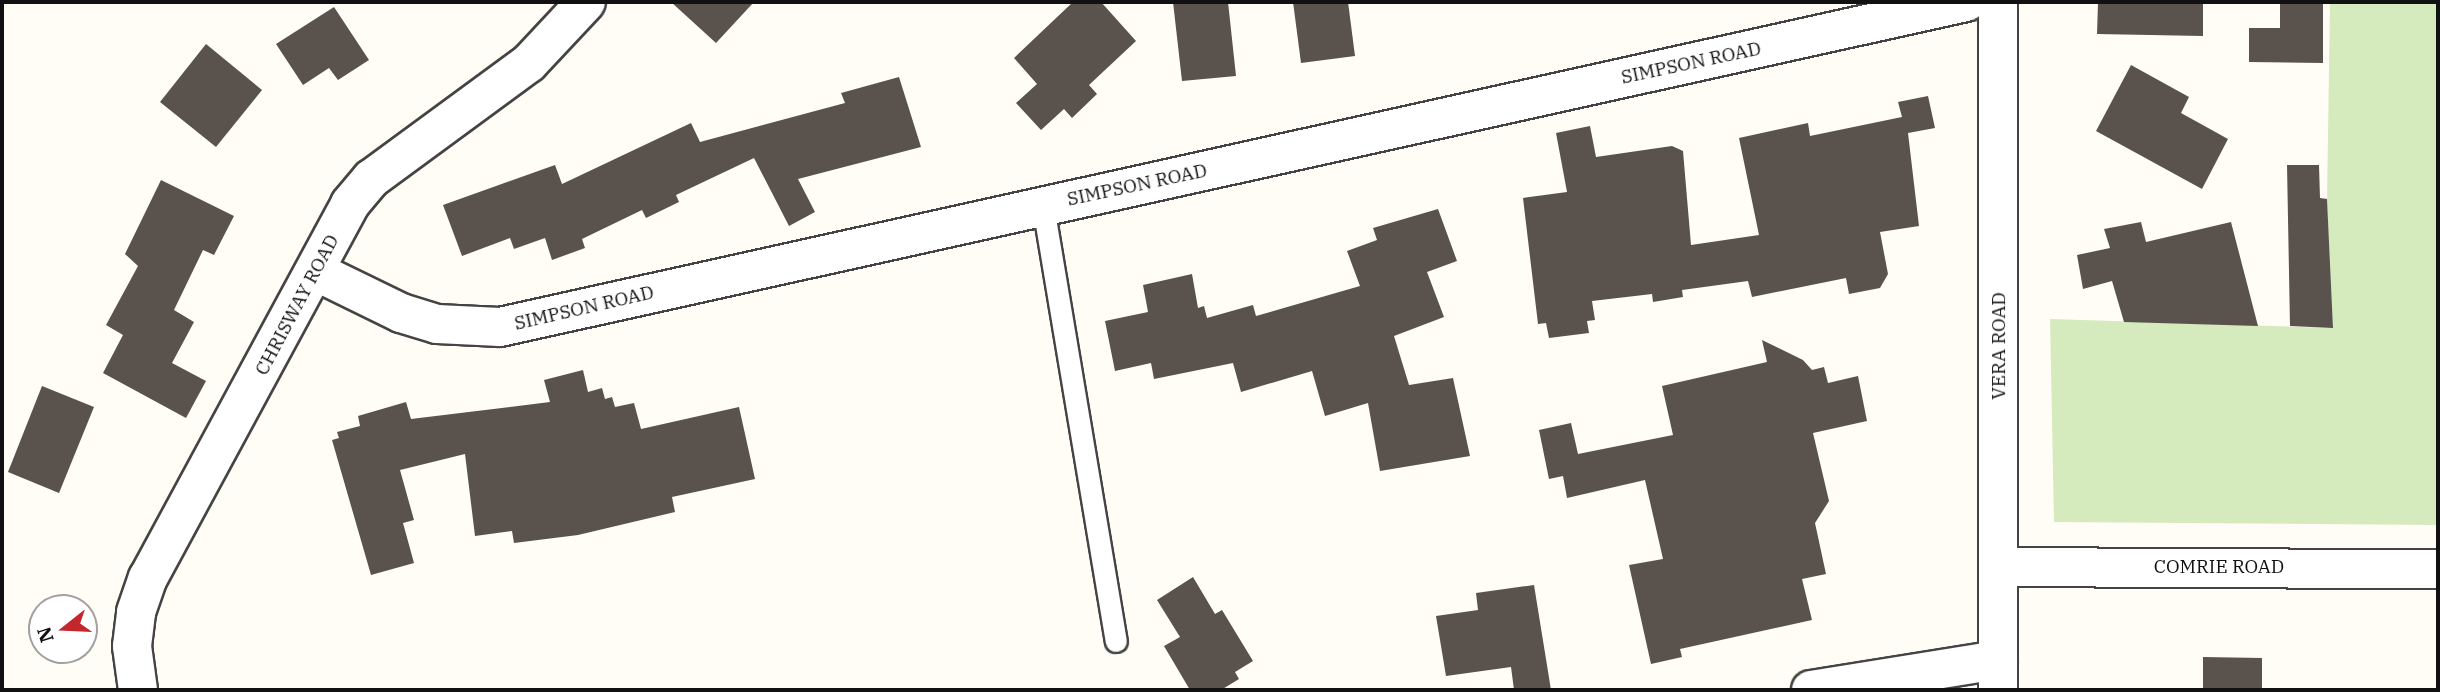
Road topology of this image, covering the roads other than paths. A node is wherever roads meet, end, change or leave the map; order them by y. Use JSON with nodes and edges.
{"nodes":[{"id":1,"x":586,"y":2,"type":"edge"},
{"id":2,"x":1966,"y":2,"type":"edge"},
{"id":3,"x":1998,"y":2,"type":"edge"},
{"id":4,"x":1044,"y":206,"type":"junction"},
{"id":5,"x":315,"y":271,"type":"junction"},
{"id":6,"x":1999,"y":567,"type":"junction"},
{"id":7,"x":2438,"y":569,"type":"edge"},
{"id":8,"x":1116,"y":641,"type":"dead end"},
{"id":9,"x":1998,"y":675,"type":"edge"},
{"id":10,"x":138,"y":690,"type":"edge"},
{"id":11,"x":1811,"y":690,"type":"edge"}],
"edges":[{"from":1,"to":5,"type":"street","name":"CHRISWAY ROAD"},
{"from":2,"to":4,"type":"street","name":"SIMPSON ROAD"},
{"from":3,"to":6,"type":"street","name":"VERA ROAD"},
{"from":4,"to":5,"type":"street","name":"SIMPSON ROAD"},
{"from":4,"to":8,"type":"lane"},
{"from":5,"to":10,"type":"street","name":"CHRISWAY ROAD"},
{"from":6,"to":7,"type":"street","name":"COMRIE ROAD"},
{"from":6,"to":9,"type":"street","name":"VERA ROAD"},
{"from":9,"to":11,"type":"street"}]}
